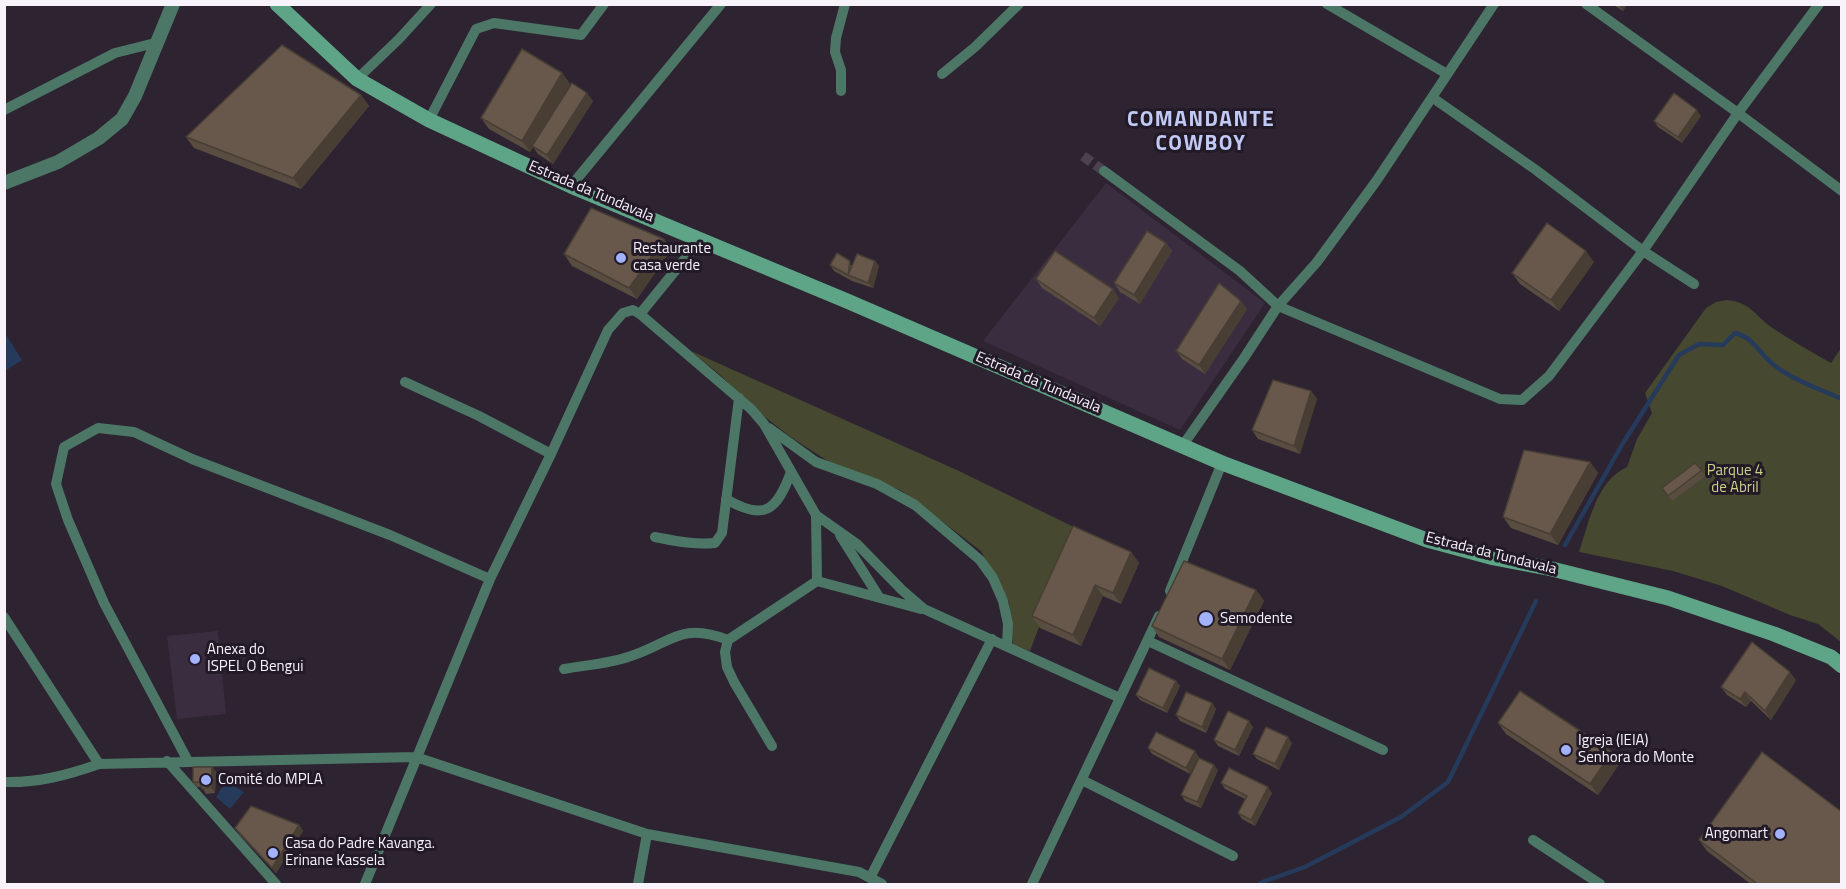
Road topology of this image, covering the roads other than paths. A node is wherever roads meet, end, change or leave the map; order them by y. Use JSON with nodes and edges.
{"nodes":[{"id":1,"x":173,"y":4,"type":"edge"},
{"id":2,"x":277,"y":4,"type":"edge"},
{"id":3,"x":431,"y":4,"type":"edge"},
{"id":4,"x":604,"y":4,"type":"edge"},
{"id":5,"x":721,"y":4,"type":"edge"},
{"id":6,"x":845,"y":4,"type":"edge"},
{"id":7,"x":1019,"y":4,"type":"edge"},
{"id":8,"x":1327,"y":4,"type":"edge"},
{"id":9,"x":1494,"y":4,"type":"edge"},
{"id":10,"x":1586,"y":4,"type":"edge"},
{"id":11,"x":1819,"y":4,"type":"edge"},
{"id":12,"x":155,"y":43,"type":"junction"},
{"id":13,"x":942,"y":74,"type":"dead end"},
{"id":14,"x":1447,"y":74,"type":"junction"},
{"id":15,"x":357,"y":79,"type":"junction"},
{"id":16,"x":841,"y":91,"type":"dead end"},
{"id":17,"x":1434,"y":98,"type":"junction"},
{"id":18,"x":4,"y":110,"type":"edge"},
{"id":19,"x":1738,"y":113,"type":"junction"},
{"id":20,"x":429,"y":120,"type":"junction"},
{"id":21,"x":1104,"y":171,"type":"tunnel mouth"},
{"id":22,"x":4,"y":183,"type":"edge"},
{"id":23,"x":571,"y":186,"type":"junction"},
{"id":24,"x":1842,"y":191,"type":"edge"},
{"id":25,"x":701,"y":239,"type":"junction"},
{"id":26,"x":1643,"y":251,"type":"junction"},
{"id":27,"x":1694,"y":284,"type":"dead end"},
{"id":28,"x":1278,"y":306,"type":"junction"},
{"id":29,"x":640,"y":314,"type":"junction"},
{"id":30,"x":405,"y":382,"type":"dead end"},
{"id":31,"x":739,"y":398,"type":"junction"},
{"id":32,"x":764,"y":424,"type":"junction"},
{"id":33,"x":1183,"y":445,"type":"junction"},
{"id":34,"x":551,"y":454,"type":"junction"},
{"id":35,"x":1222,"y":464,"type":"junction"},
{"id":36,"x":791,"y":472,"type":"junction"},
{"id":37,"x":726,"y":499,"type":"junction"},
{"id":38,"x":816,"y":515,"type":"junction"},
{"id":39,"x":837,"y":530,"type":"junction"},
{"id":40,"x":656,"y":537,"type":"dead end"},
{"id":41,"x":490,"y":579,"type":"junction"},
{"id":42,"x":817,"y":580,"type":"junction"},
{"id":43,"x":879,"y":597,"type":"junction"},
{"id":44,"x":924,"y":609,"type":"junction"},
{"id":45,"x":4,"y":617,"type":"edge"},
{"id":46,"x":992,"y":639,"type":"junction"},
{"id":47,"x":728,"y":640,"type":"junction"},
{"id":48,"x":1148,"y":640,"type":"junction"},
{"id":49,"x":1007,"y":646,"type":"junction"},
{"id":50,"x":1842,"y":666,"type":"edge"},
{"id":51,"x":564,"y":669,"type":"dead end"},
{"id":52,"x":1120,"y":698,"type":"junction"},
{"id":53,"x":772,"y":746,"type":"dead end"},
{"id":54,"x":1383,"y":750,"type":"dead end"},
{"id":55,"x":416,"y":757,"type":"junction"},
{"id":56,"x":167,"y":761,"type":"junction"},
{"id":57,"x":188,"y":761,"type":"junction"},
{"id":58,"x":99,"y":764,"type":"junction"},
{"id":59,"x":1082,"y":780,"type":"junction"},
{"id":60,"x":4,"y":782,"type":"edge"},
{"id":61,"x":647,"y":834,"type":"junction"},
{"id":62,"x":1533,"y":840,"type":"dead end"},
{"id":63,"x":1233,"y":856,"type":"dead end"},
{"id":64,"x":870,"y":878,"type":"junction"},
{"id":65,"x":276,"y":885,"type":"edge"},
{"id":66,"x":364,"y":885,"type":"edge"},
{"id":67,"x":638,"y":885,"type":"edge"},
{"id":68,"x":882,"y":885,"type":"edge"},
{"id":69,"x":1032,"y":885,"type":"edge"},
{"id":70,"x":1600,"y":885,"type":"edge"}],
"edges":[{"from":1,"to":12,"type":"street"},
{"from":2,"to":15,"type":"main road","name":"Estrada da Tundavala"},
{"from":3,"to":15,"type":"street"},
{"from":4,"to":20,"type":"street"},
{"from":5,"to":23,"type":"street"},
{"from":6,"to":16,"type":"street"},
{"from":7,"to":13,"type":"street"},
{"from":8,"to":14,"type":"street"},
{"from":9,"to":14,"type":"street"},
{"from":10,"to":19,"type":"street"},
{"from":11,"to":19,"type":"street"},
{"from":12,"to":18,"type":"street"},
{"from":12,"to":22,"type":"street"},
{"from":14,"to":17,"type":"street"},
{"from":15,"to":20,"type":"main road","name":"Estrada da Tundavala"},
{"from":17,"to":26,"type":"street"},
{"from":17,"to":28,"type":"street"},
{"from":19,"to":24,"type":"street"},
{"from":19,"to":26,"type":"street"},
{"from":20,"to":23,"type":"main road","name":"Estrada da Tundavala"},
{"from":21,"to":28,"type":"street"},
{"from":23,"to":25,"type":"main road","name":"Estrada da Tundavala"},
{"from":25,"to":29,"type":"street"},
{"from":25,"to":33,"type":"main road","name":"Estrada da Tundavala"},
{"from":26,"to":27,"type":"street"},
{"from":26,"to":28,"type":"street"},
{"from":28,"to":33,"type":"street"},
{"from":29,"to":31,"type":"street"},
{"from":29,"to":34,"type":"street"},
{"from":30,"to":34,"type":"street"},
{"from":31,"to":32,"type":"street"},
{"from":31,"to":37,"type":"street"},
{"from":32,"to":36,"type":"street"},
{"from":32,"to":49,"type":"street"},
{"from":33,"to":35,"type":"main road","name":"Estrada da Tundavala"},
{"from":34,"to":41,"type":"street"},
{"from":35,"to":48,"type":"street"},
{"from":35,"to":50,"type":"main road","name":"Estrada da Tundavala"},
{"from":36,"to":37,"type":"street"},
{"from":36,"to":38,"type":"street"},
{"from":37,"to":40,"type":"street"},
{"from":38,"to":39,"type":"street"},
{"from":38,"to":42,"type":"street"},
{"from":39,"to":43,"type":"street"},
{"from":39,"to":44,"type":"street"},
{"from":41,"to":55,"type":"street"},
{"from":41,"to":57,"type":"street"},
{"from":42,"to":43,"type":"street"},
{"from":42,"to":47,"type":"street"},
{"from":43,"to":44,"type":"street"},
{"from":44,"to":46,"type":"street"},
{"from":45,"to":58,"type":"street"},
{"from":46,"to":49,"type":"street"},
{"from":46,"to":64,"type":"street"},
{"from":47,"to":51,"type":"street"},
{"from":47,"to":53,"type":"street"},
{"from":48,"to":52,"type":"street"},
{"from":48,"to":54,"type":"street"},
{"from":49,"to":52,"type":"street"},
{"from":52,"to":59,"type":"street"},
{"from":55,"to":57,"type":"street"},
{"from":55,"to":61,"type":"street"},
{"from":55,"to":66,"type":"street"},
{"from":56,"to":57,"type":"street"},
{"from":56,"to":58,"type":"street"},
{"from":56,"to":65,"type":"street"},
{"from":58,"to":60,"type":"street"},
{"from":59,"to":63,"type":"street"},
{"from":59,"to":69,"type":"street"},
{"from":61,"to":64,"type":"street"},
{"from":61,"to":67,"type":"street"},
{"from":62,"to":70,"type":"street"},
{"from":64,"to":68,"type":"street"}]}
